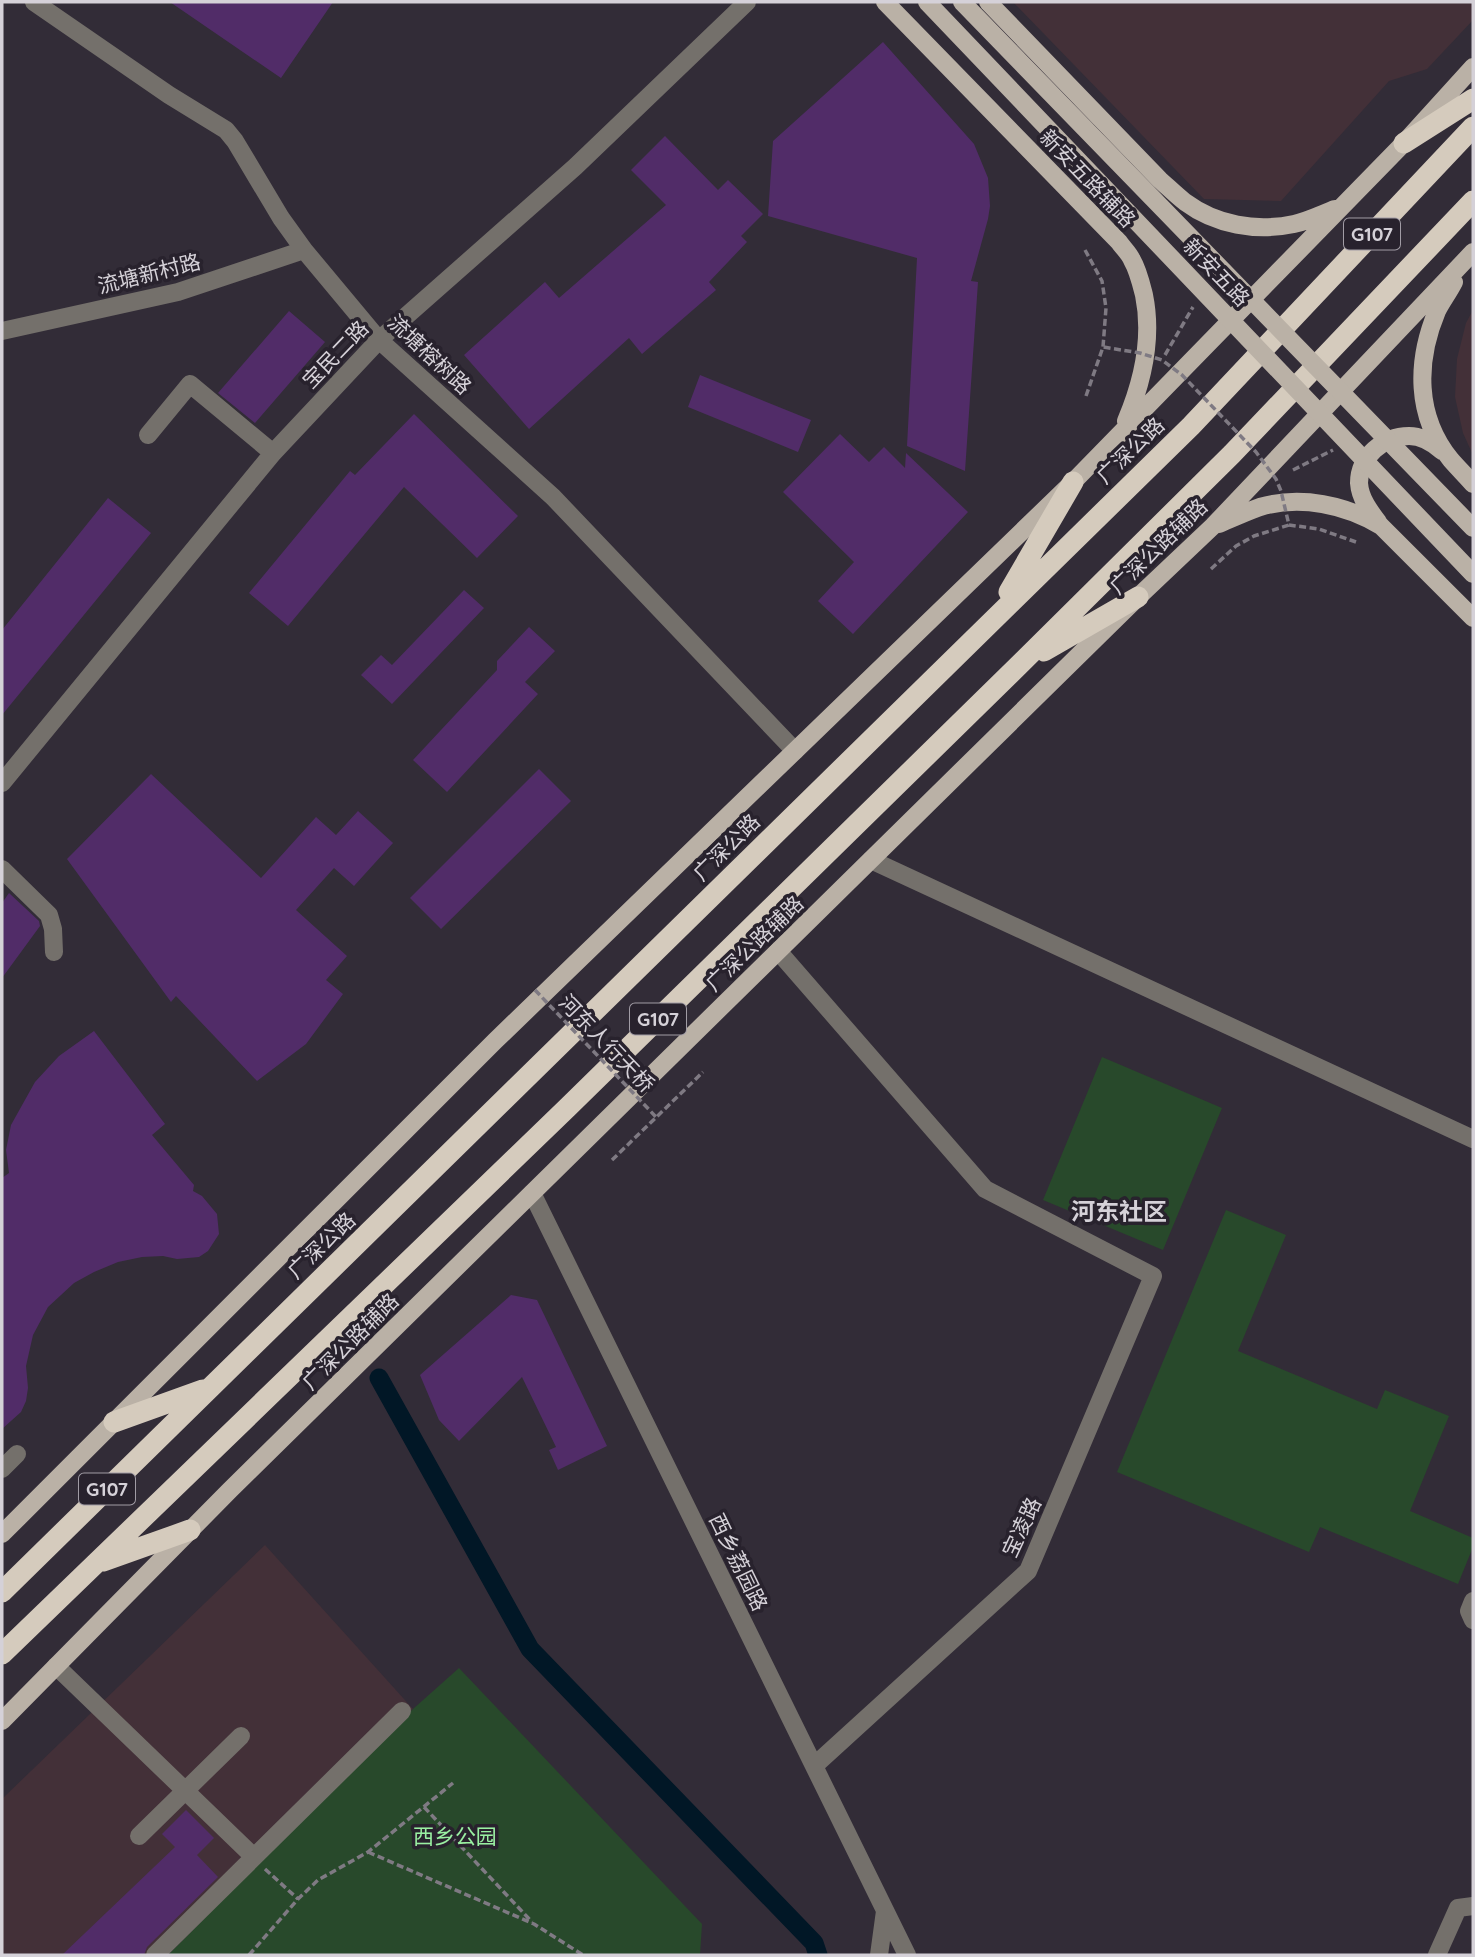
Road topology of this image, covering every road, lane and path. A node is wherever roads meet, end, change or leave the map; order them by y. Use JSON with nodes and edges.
{"nodes":[{"id":1,"x":34,"y":2,"type":"edge"},
{"id":2,"x":747,"y":2,"type":"edge"},
{"id":3,"x":885,"y":2,"type":"edge"},
{"id":4,"x":928,"y":2,"type":"edge"},
{"id":5,"x":962,"y":2,"type":"edge"},
{"id":6,"x":988,"y":2,"type":"edge"},
{"id":7,"x":1473,"y":67,"type":"edge"},
{"id":8,"x":1473,"y":99,"type":"edge"},
{"id":9,"x":1473,"y":127,"type":"edge"},
{"id":10,"x":1404,"y":143,"type":"junction"},
{"id":11,"x":1473,"y":201,"type":"edge"},
{"id":12,"x":1342,"y":206,"type":"junction"},
{"id":13,"x":304,"y":250,"type":"junction"},
{"id":14,"x":1085,"y":250,"type":"dead end"},
{"id":15,"x":1472,"y":254,"type":"edge"},
{"id":16,"x":1194,"y":306,"type":"dead end"},
{"id":17,"x":2,"y":331,"type":"edge"},
{"id":18,"x":379,"y":340,"type":"junction"},
{"id":19,"x":1102,"y":347,"type":"junction"},
{"id":20,"x":1162,"y":359,"type":"junction"},
{"id":21,"x":1086,"y":396,"type":"dead end"},
{"id":22,"x":1122,"y":432,"type":"junction"},
{"id":23,"x":148,"y":435,"type":"dead end"},
{"id":24,"x":1342,"y":445,"type":"dead end"},
{"id":25,"x":273,"y":453,"type":"junction"},
{"id":26,"x":1450,"y":459,"type":"junction"},
{"id":27,"x":1287,"y":473,"type":"dead end"},
{"id":28,"x":1073,"y":482,"type":"junction"},
{"id":29,"x":1473,"y":484,"type":"edge"},
{"id":30,"x":1289,"y":525,"type":"junction"},
{"id":31,"x":1213,"y":526,"type":"junction"},
{"id":32,"x":1381,"y":526,"type":"junction"},
{"id":33,"x":1473,"y":528,"type":"edge"},
{"id":34,"x":1356,"y":542,"type":"dead end"},
{"id":35,"x":1211,"y":569,"type":"dead end"},
{"id":36,"x":1473,"y":574,"type":"edge"},
{"id":37,"x":1138,"y":597,"type":"junction"},
{"id":38,"x":996,"y":616,"type":"junction"},
{"id":39,"x":1473,"y":618,"type":"edge"},
{"id":40,"x":1018,"y":666,"type":"junction"},
{"id":41,"x":795,"y":751,"type":"junction"},
{"id":42,"x":2,"y":783,"type":"edge"},
{"id":43,"x":871,"y":860,"type":"junction"},
{"id":44,"x":2,"y":869,"type":"edge"},
{"id":45,"x":778,"y":951,"type":"junction"},
{"id":46,"x":54,"y":952,"type":"dead end"},
{"id":47,"x":534,"y":990,"type":"dead end"},
{"id":48,"x":703,"y":1072,"type":"dead end"},
{"id":49,"x":657,"y":1118,"type":"junction"},
{"id":50,"x":1473,"y":1139,"type":"edge"},
{"id":51,"x":612,"y":1160,"type":"dead end"},
{"id":52,"x":532,"y":1193,"type":"junction"},
{"id":53,"x":212,"y":1386,"type":"junction"},
{"id":54,"x":114,"y":1422,"type":"junction"},
{"id":55,"x":17,"y":1454,"type":"dead end"},
{"id":56,"x":2,"y":1469,"type":"edge"},
{"id":57,"x":5,"y":1524,"type":"edge"},
{"id":58,"x":190,"y":1530,"type":"junction"},
{"id":59,"x":95,"y":1564,"type":"junction"},
{"id":60,"x":2,"y":1592,"type":"edge"},
{"id":61,"x":1473,"y":1601,"type":"edge"},
{"id":62,"x":1473,"y":1620,"type":"edge"},
{"id":63,"x":2,"y":1654,"type":"edge"},
{"id":64,"x":56,"y":1666,"type":"junction"},
{"id":65,"x":402,"y":1711,"type":"dead end"},
{"id":66,"x":2,"y":1721,"type":"edge"},
{"id":67,"x":241,"y":1736,"type":"dead end"},
{"id":68,"x":814,"y":1766,"type":"junction"},
{"id":69,"x":453,"y":1783,"type":"dead end"},
{"id":70,"x":186,"y":1790,"type":"junction"},
{"id":71,"x":424,"y":1807,"type":"junction"},
{"id":72,"x":139,"y":1836,"type":"dead end"},
{"id":73,"x":368,"y":1852,"type":"junction"},
{"id":74,"x":254,"y":1857,"type":"junction"},
{"id":75,"x":298,"y":1899,"type":"junction"},
{"id":76,"x":1473,"y":1906,"type":"edge"},
{"id":77,"x":885,"y":1911,"type":"junction"},
{"id":78,"x":534,"y":1924,"type":"junction"},
{"id":79,"x":155,"y":1955,"type":"edge"},
{"id":80,"x":250,"y":1955,"type":"edge"},
{"id":81,"x":583,"y":1955,"type":"edge"},
{"id":82,"x":879,"y":1955,"type":"edge"},
{"id":83,"x":907,"y":1955,"type":"edge"},
{"id":84,"x":1437,"y":1955,"type":"edge"}],
"edges":[{"from":1,"to":13,"type":"street","name":"流塘榕树路"},
{"from":2,"to":18,"type":"street","name":"宝民二路"},
{"from":3,"to":22,"type":"main road","name":"新安五路辅路"},
{"from":4,"to":36,"type":"main road","name":"新安五路","bridge":true},
{"from":5,"to":33,"type":"main road","name":"新安五路","bridge":true},
{"from":6,"to":12,"type":"main road"},
{"from":7,"to":10,"type":"main road"},
{"from":8,"to":10,"type":"highway"},
{"from":9,"to":38,"type":"highway","name":"广深公路","number":"G107"},
{"from":10,"to":12,"type":"main road"},
{"from":11,"to":40,"type":"highway","number":"G107"},
{"from":12,"to":22,"type":"main road"},
{"from":13,"to":17,"type":"street","name":"流塘新村路"},
{"from":13,"to":18,"type":"street","name":"流塘榕树路"},
{"from":14,"to":19,"type":"path"},
{"from":15,"to":26,"type":"main road"},
{"from":15,"to":31,"type":"main road","name":"广深公路辅路"},
{"from":16,"to":20,"type":"path"},
{"from":18,"to":25,"type":"street","name":"宝民二路"},
{"from":18,"to":41,"type":"street","name":"流塘榕树路"},
{"from":19,"to":20,"type":"path","bridge":true},
{"from":19,"to":21,"type":"path","bridge":true},
{"from":20,"to":30,"type":"path","bridge":true},
{"from":22,"to":28,"type":"main road"},
{"from":23,"to":25,"type":"street"},
{"from":24,"to":27,"type":"path"},
{"from":25,"to":42,"type":"street","name":"宝民二路"},
{"from":26,"to":29,"type":"main road"},
{"from":26,"to":32,"type":"main road"},
{"from":28,"to":38,"type":"highway"},
{"from":28,"to":41,"type":"main road"},
{"from":30,"to":34,"type":"path","bridge":true},
{"from":30,"to":35,"type":"path"},
{"from":31,"to":32,"type":"main road"},
{"from":31,"to":37,"type":"main road","name":"广深公路辅路"},
{"from":32,"to":39,"type":"main road"},
{"from":37,"to":40,"type":"highway"},
{"from":37,"to":43,"type":"main road","name":"广深公路辅路"},
{"from":38,"to":53,"type":"highway","name":"广深公路","number":"G107"},
{"from":40,"to":59,"type":"highway","number":"G107"},
{"from":41,"to":54,"type":"main road"},
{"from":43,"to":45,"type":"main road","name":"广深公路辅路"},
{"from":43,"to":50,"type":"street"},
{"from":44,"to":46,"type":"street"},
{"from":45,"to":52,"type":"main road","name":"广深公路辅路"},
{"from":45,"to":68,"type":"street","name":"宝凌路"},
{"from":47,"to":49,"type":"path","name":"河东人行天桥","bridge":true},
{"from":48,"to":49,"type":"path"},
{"from":49,"to":51,"type":"path"},
{"from":52,"to":58,"type":"main road","name":"广深公路辅路"},
{"from":52,"to":68,"type":"street","name":"西乡荔园路"},
{"from":53,"to":54,"type":"highway"},
{"from":53,"to":60,"type":"highway","name":"广深公路","number":"G107"},
{"from":54,"to":57,"type":"main road"},
{"from":55,"to":56,"type":"street"},
{"from":58,"to":59,"type":"highway"},
{"from":58,"to":64,"type":"main road","name":"广深公路辅路"},
{"from":59,"to":63,"type":"highway","number":"G107"},
{"from":61,"to":62,"type":"street"},
{"from":64,"to":66,"type":"main road","name":"广深公路辅路"},
{"from":64,"to":70,"type":"street"},
{"from":65,"to":74,"type":"street"},
{"from":67,"to":70,"type":"street"},
{"from":68,"to":77,"type":"street","name":"西乡荔园路"},
{"from":69,"to":71,"type":"path"},
{"from":70,"to":72,"type":"street"},
{"from":70,"to":74,"type":"street"},
{"from":71,"to":73,"type":"path"},
{"from":71,"to":78,"type":"path"},
{"from":73,"to":75,"type":"path"},
{"from":73,"to":78,"type":"path"},
{"from":74,"to":75,"type":"path"},
{"from":74,"to":79,"type":"street"},
{"from":75,"to":80,"type":"path"},
{"from":76,"to":84,"type":"street"},
{"from":77,"to":82,"type":"street"},
{"from":77,"to":83,"type":"street","name":"西乡荔园路"},
{"from":78,"to":81,"type":"path"}]}
